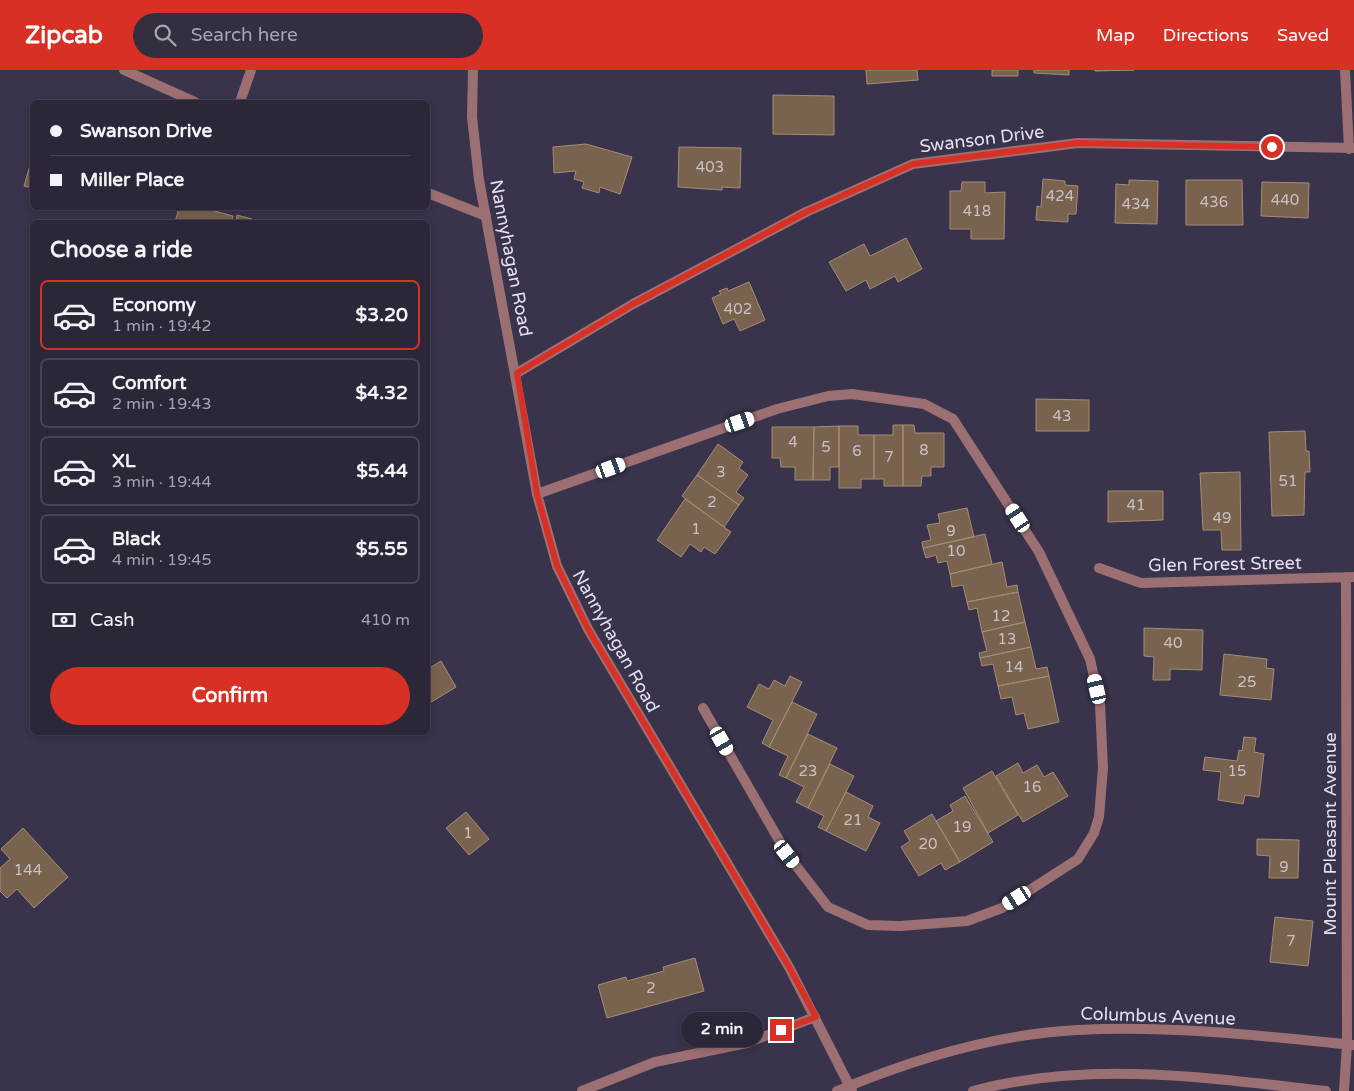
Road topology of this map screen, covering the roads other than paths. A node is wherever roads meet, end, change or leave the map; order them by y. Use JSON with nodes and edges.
{"nodes":[{"id":1,"x":124,"y":70,"type":"edge"},
{"id":2,"x":251,"y":70,"type":"edge"},
{"id":3,"x":473,"y":70,"type":"edge"},
{"id":4,"x":1345,"y":70,"type":"edge"},
{"id":5,"x":191,"y":100,"type":"edge"},
{"id":6,"x":241,"y":100,"type":"edge"},
{"id":7,"x":1352,"y":149,"type":"edge"},
{"id":8,"x":430,"y":194,"type":"edge"},
{"id":9,"x":486,"y":216,"type":"junction"},
{"id":10,"x":517,"y":373,"type":"junction"},
{"id":11,"x":537,"y":494,"type":"junction"},
{"id":12,"x":1099,"y":568,"type":"dead end"},
{"id":13,"x":1350,"y":577,"type":"edge"},
{"id":14,"x":703,"y":708,"type":"dead end"},
{"id":15,"x":816,"y":1017,"type":"junction"},
{"id":16,"x":1350,"y":1045,"type":"edge"},
{"id":17,"x":850,"y":1088,"type":"edge"},
{"id":18,"x":582,"y":1091,"type":"edge"},
{"id":19,"x":837,"y":1091,"type":"edge"},
{"id":20,"x":973,"y":1091,"type":"edge"},
{"id":21,"x":1326,"y":1091,"type":"edge"},
{"id":22,"x":1344,"y":1091,"type":"edge"}],
"edges":[{"from":1,"to":5,"type":"street"},
{"from":2,"to":6,"type":"street"},
{"from":3,"to":9,"type":"street","name":"Nannyhagan Road"},
{"from":4,"to":7,"type":"street"},
{"from":7,"to":10,"type":"street","name":"Swanson Drive"},
{"from":8,"to":9,"type":"street"},
{"from":9,"to":10,"type":"street","name":"Nannyhagan Road"},
{"from":10,"to":11,"type":"street","name":"Nannyhagan Road"},
{"from":11,"to":14,"type":"street"},
{"from":11,"to":15,"type":"street","name":"Nannyhagan Road"},
{"from":12,"to":13,"type":"street","name":"Glen Forest Street"},
{"from":13,"to":16,"type":"street","name":"Mount Pleasant Avenue"},
{"from":15,"to":17,"type":"street","name":"Nannyhagan Road"},
{"from":15,"to":18,"type":"street"},
{"from":16,"to":17,"type":"street","name":"Columbus Avenue"},
{"from":16,"to":22,"type":"street","name":"Mount Pleasant Avenue"},
{"from":17,"to":19,"type":"street","name":"Columbus Avenue"},
{"from":20,"to":21,"type":"street"}]}
